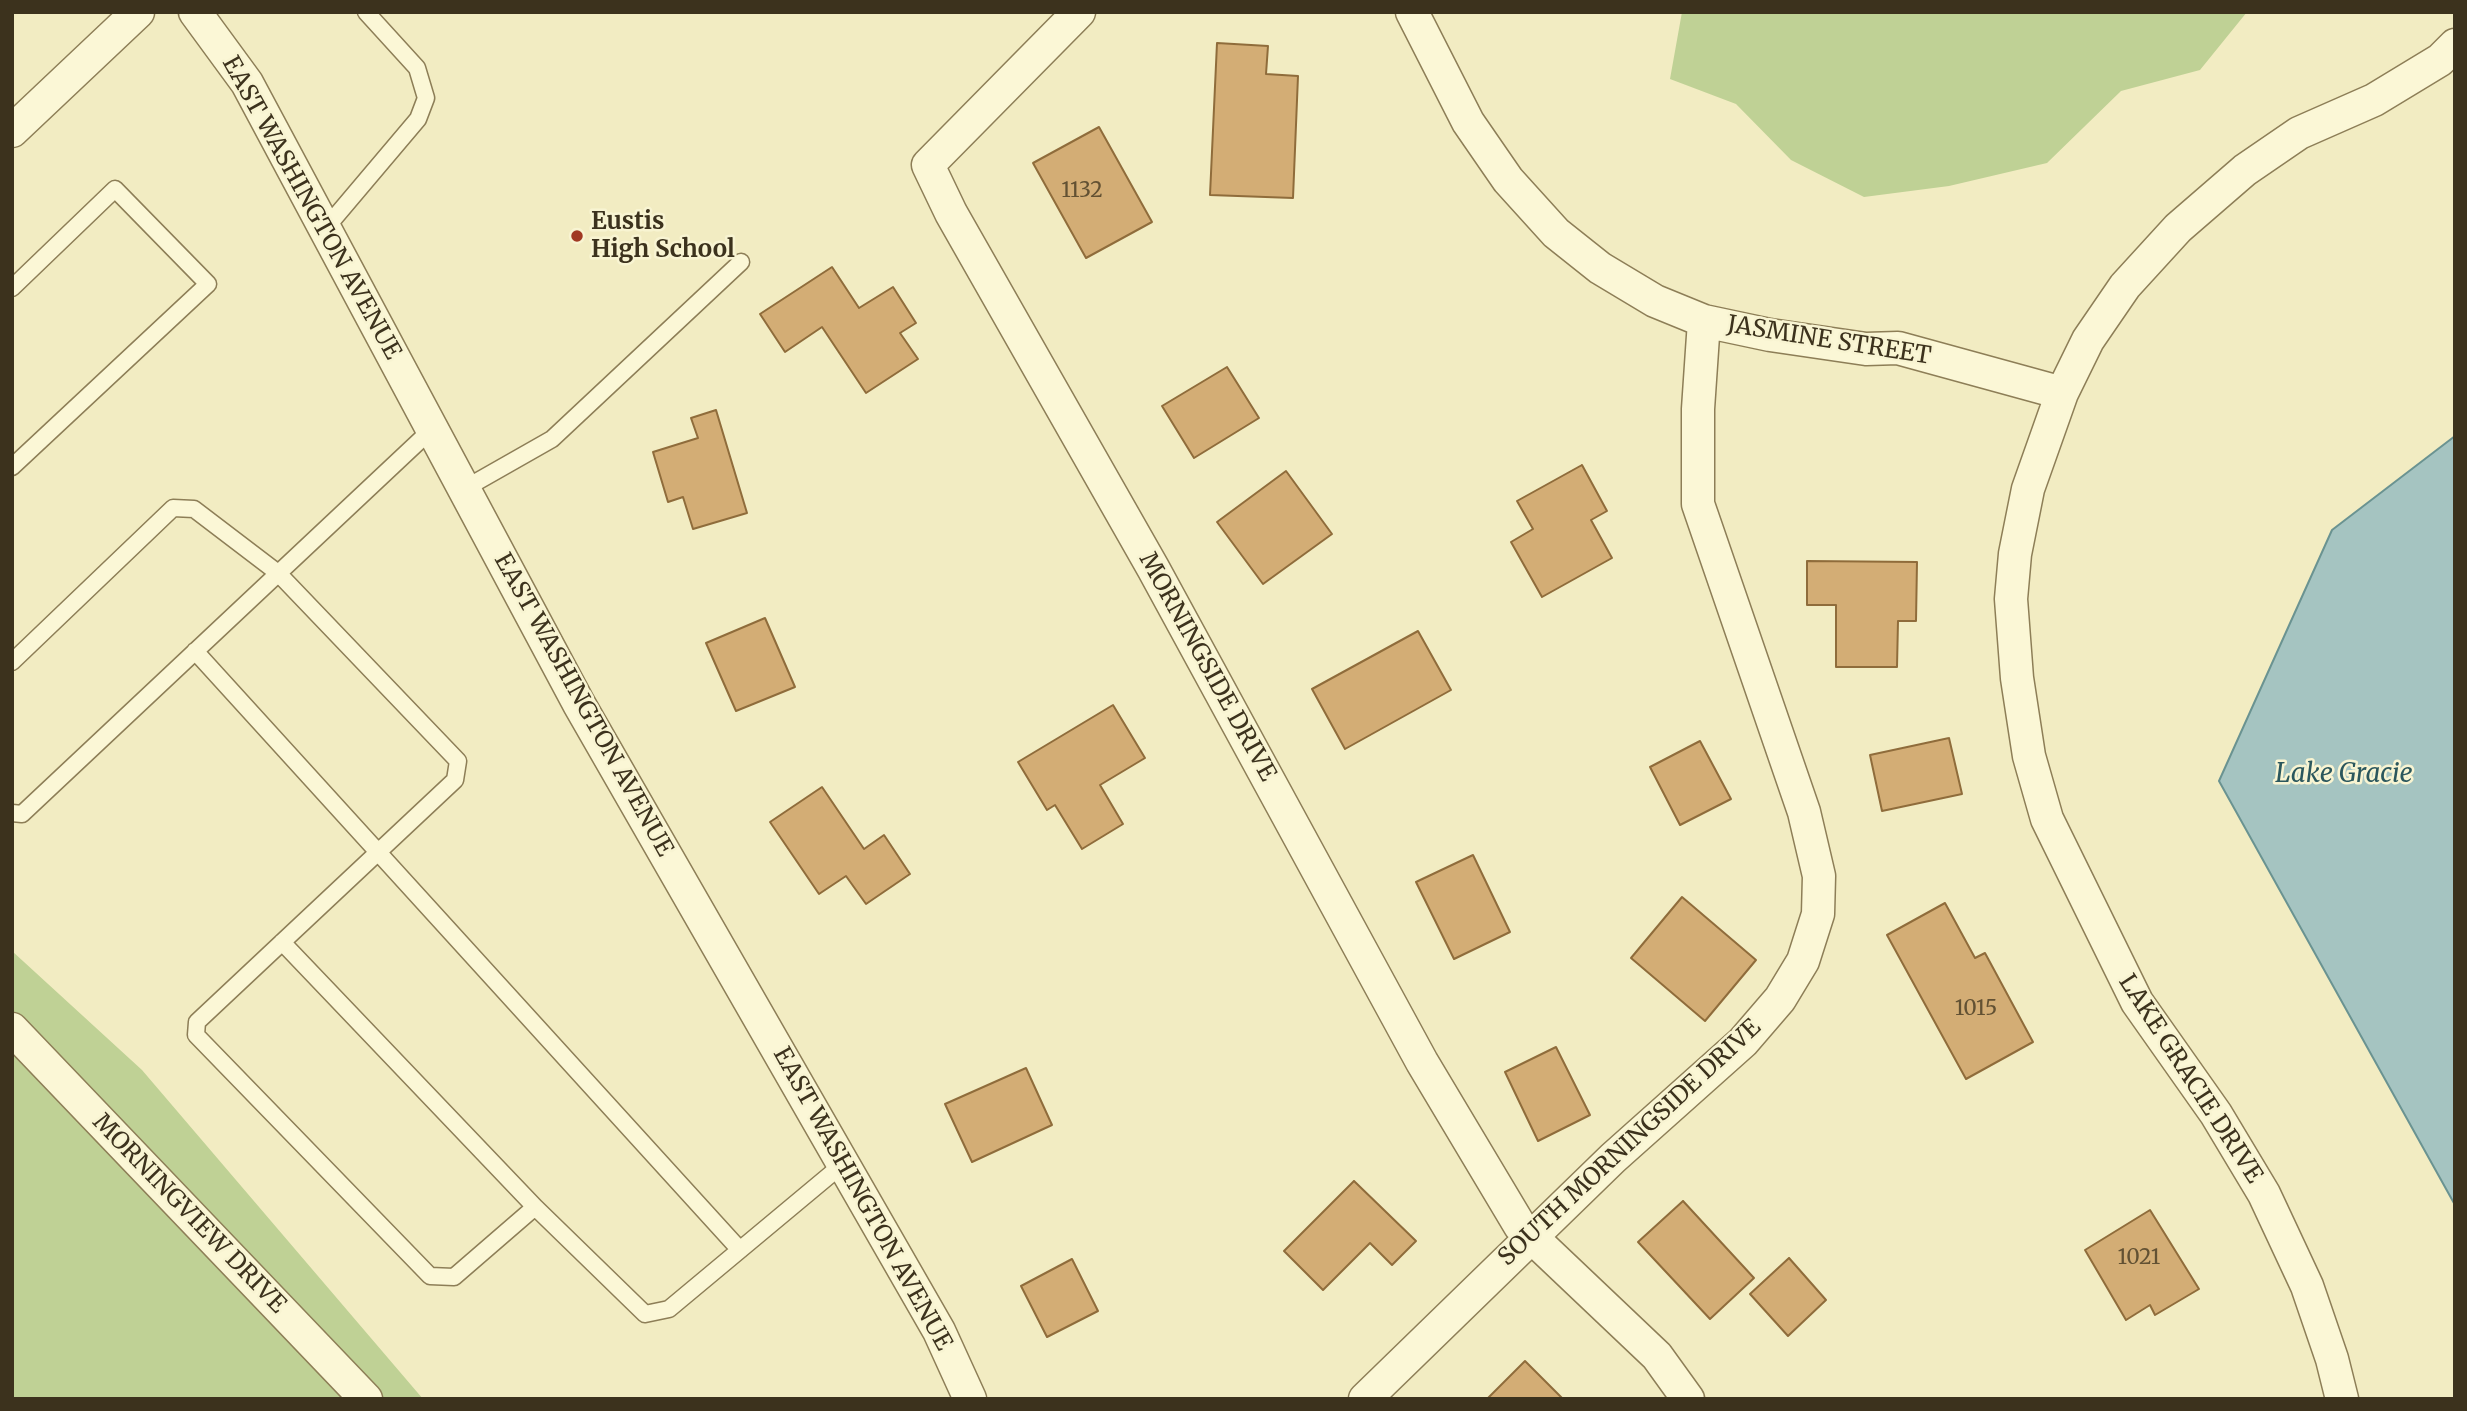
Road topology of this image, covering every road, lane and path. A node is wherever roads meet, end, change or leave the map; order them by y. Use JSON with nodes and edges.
{"nodes":[{"id":1,"x":138,"y":12,"type":"edge"},
{"id":2,"x":195,"y":12,"type":"edge"},
{"id":3,"x":366,"y":12,"type":"edge"},
{"id":4,"x":1079,"y":12,"type":"edge"},
{"id":5,"x":1412,"y":12,"type":"edge"},
{"id":6,"x":2450,"y":55,"type":"edge"},
{"id":7,"x":12,"y":131,"type":"edge"},
{"id":8,"x":325,"y":229,"type":"junction"},
{"id":9,"x":741,"y":262,"type":"dead end"},
{"id":10,"x":12,"y":288,"type":"edge"},
{"id":11,"x":1704,"y":321,"type":"junction"},
{"id":12,"x":2062,"y":393,"type":"junction"},
{"id":13,"x":432,"y":429,"type":"junction"},
{"id":14,"x":13,"y":464,"type":"edge"},
{"id":15,"x":464,"y":489,"type":"junction"},
{"id":16,"x":278,"y":573,"type":"junction"},
{"id":17,"x":195,"y":651,"type":"junction"},
{"id":18,"x":12,"y":662,"type":"edge"},
{"id":19,"x":12,"y":813,"type":"edge"},
{"id":20,"x":377,"y":854,"type":"junction"},
{"id":21,"x":282,"y":942,"type":"junction"},
{"id":22,"x":12,"y":1028,"type":"edge"},
{"id":23,"x":843,"y":1164,"type":"junction"},
{"id":24,"x":535,"y":1207,"type":"junction"},
{"id":25,"x":1531,"y":1236,"type":"junction"},
{"id":26,"x":740,"y":1250,"type":"junction"},
{"id":27,"x":366,"y":1399,"type":"edge"},
{"id":28,"x":970,"y":1399,"type":"edge"},
{"id":29,"x":1365,"y":1399,"type":"edge"},
{"id":30,"x":1688,"y":1399,"type":"edge"},
{"id":31,"x":2342,"y":1399,"type":"edge"}],
"edges":[{"from":1,"to":7,"type":"street"},
{"from":2,"to":8,"type":"street","name":"EAST WASHINGTON AVENUE"},
{"from":3,"to":8,"type":"lane"},
{"from":4,"to":25,"type":"street","name":"MORNINGSIDE DRIVE"},
{"from":5,"to":11,"type":"street","name":"JASMINE STREET"},
{"from":6,"to":12,"type":"street"},
{"from":8,"to":13,"type":"street","name":"EAST WASHINGTON AVENUE"},
{"from":9,"to":15,"type":"lane"},
{"from":10,"to":14,"type":"lane"},
{"from":11,"to":12,"type":"street","name":"JASMINE STREET"},
{"from":11,"to":25,"type":"street","name":"SOUTH MORNINGSIDE DRIVE"},
{"from":12,"to":31,"type":"street","name":"LAKE GRACIE DRIVE"},
{"from":13,"to":15,"type":"street","name":"EAST WASHINGTON AVENUE"},
{"from":13,"to":16,"type":"lane"},
{"from":15,"to":23,"type":"street","name":"EAST WASHINGTON AVENUE"},
{"from":16,"to":17,"type":"lane"},
{"from":16,"to":18,"type":"lane"},
{"from":16,"to":20,"type":"lane"},
{"from":17,"to":19,"type":"lane"},
{"from":17,"to":20,"type":"lane"},
{"from":20,"to":21,"type":"lane"},
{"from":20,"to":26,"type":"lane"},
{"from":21,"to":24,"type":"lane"},
{"from":21,"to":24,"type":"lane"},
{"from":22,"to":27,"type":"street","name":"MORNINGVIEW DRIVE"},
{"from":23,"to":26,"type":"lane"},
{"from":23,"to":28,"type":"street","name":"EAST WASHINGTON AVENUE"},
{"from":24,"to":26,"type":"lane"},
{"from":25,"to":29,"type":"street","name":"SOUTH MORNINGSIDE DRIVE"},
{"from":25,"to":30,"type":"street"}]}
